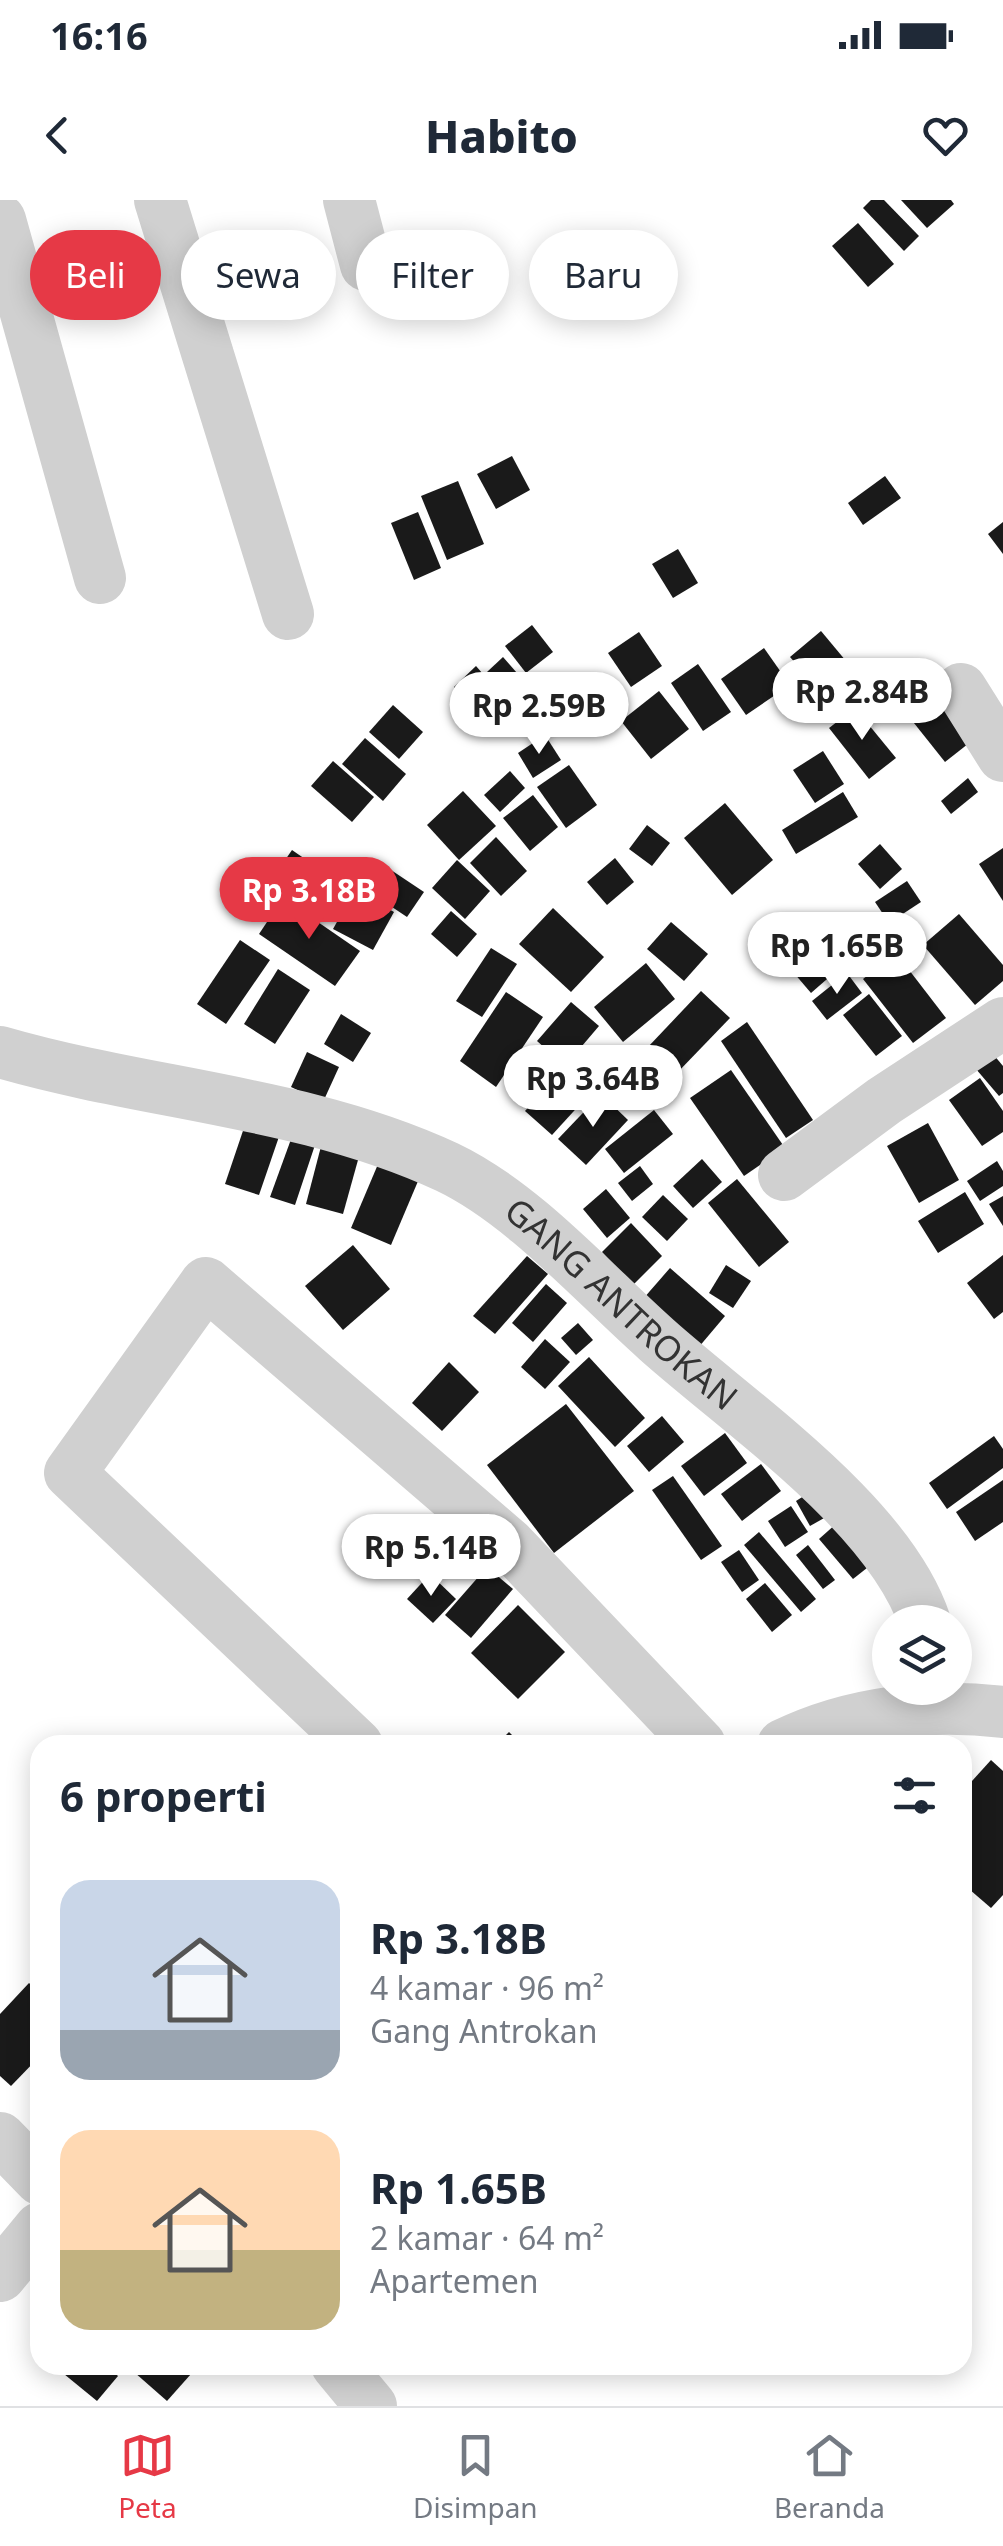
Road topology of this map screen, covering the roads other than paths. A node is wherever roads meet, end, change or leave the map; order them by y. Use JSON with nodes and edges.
{"nodes":[{"id":1,"x":160,"y":200,"type":"edge"},
{"id":2,"x":349,"y":200,"type":"edge"},
{"id":3,"x":0,"y":220,"type":"edge"},
{"id":4,"x":357,"y":230,"type":"edge"},
{"id":5,"x":100,"y":578,"type":"dead end"},
{"id":6,"x":288,"y":614,"type":"dead end"},
{"id":7,"x":961,"y":689,"type":"dead end"},
{"id":8,"x":1003,"y":756,"type":"edge"},
{"id":9,"x":1003,"y":1023,"type":"edge"},
{"id":10,"x":0,"y":1052,"type":"edge"},
{"id":11,"x":784,"y":1176,"type":"dead end"},
{"id":12,"x":920,"y":1605,"type":"edge"},
{"id":13,"x":945,"y":1705,"type":"edge"},
{"id":14,"x":346,"y":1735,"type":"edge"},
{"id":15,"x":690,"y":1735,"type":"edge"},
{"id":16,"x":816,"y":1735,"type":"edge"},
{"id":17,"x":0,"y":2138,"type":"edge"},
{"id":18,"x":30,"y":2169,"type":"edge"},
{"id":19,"x":30,"y":2240,"type":"edge"},
{"id":20,"x":0,"y":2276,"type":"edge"},
{"id":21,"x":345,"y":2375,"type":"edge"},
{"id":22,"x":371,"y":2406,"type":"edge"}],
"edges":[{"from":1,"to":6,"type":"street"},
{"from":2,"to":4,"type":"street"},
{"from":3,"to":5,"type":"street"},
{"from":7,"to":8,"type":"street"},
{"from":9,"to":11,"type":"street"},
{"from":10,"to":12,"type":"street","name":"GANG ANTROKAN"},
{"from":13,"to":16,"type":"street"},
{"from":14,"to":15,"type":"street"},
{"from":17,"to":18,"type":"street"},
{"from":19,"to":20,"type":"street"},
{"from":21,"to":22,"type":"street"}]}
